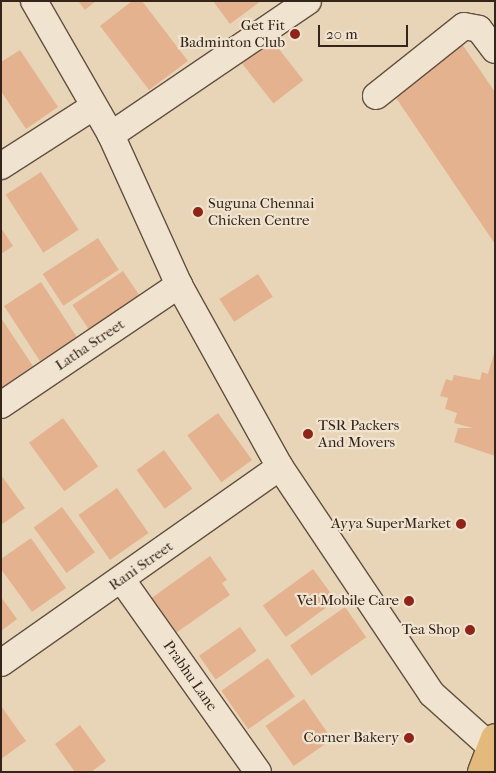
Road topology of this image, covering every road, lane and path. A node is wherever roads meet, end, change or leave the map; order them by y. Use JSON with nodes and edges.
{"nodes":[{"id":1,"x":34,"y":1,"type":"edge"},
{"id":2,"x":308,"y":1,"type":"edge"},
{"id":3,"x":495,"y":50,"type":"edge"},
{"id":4,"x":376,"y":96,"type":"dead end"},
{"id":5,"x":93,"y":107,"type":"junction"},
{"id":6,"x":111,"y":135,"type":"junction"},
{"id":7,"x":1,"y":166,"type":"edge"},
{"id":8,"x":179,"y":285,"type":"junction"},
{"id":9,"x":1,"y":405,"type":"edge"},
{"id":10,"x":280,"y":468,"type":"junction"},
{"id":11,"x":122,"y":580,"type":"junction"},
{"id":12,"x":1,"y":663,"type":"edge"},
{"id":13,"x":489,"y":752,"type":"edge"},
{"id":14,"x":258,"y":772,"type":"edge"}],
"edges":[{"from":1,"to":5,"type":"street"},
{"from":2,"to":6,"type":"street"},
{"from":3,"to":4,"type":"street"},
{"from":5,"to":6,"type":"street"},
{"from":5,"to":7,"type":"street"},
{"from":6,"to":8,"type":"street"},
{"from":8,"to":9,"type":"street","name":"Latha Street"},
{"from":8,"to":10,"type":"street"},
{"from":10,"to":11,"type":"street","name":"Rani Street"},
{"from":10,"to":13,"type":"street"},
{"from":11,"to":12,"type":"street","name":"Rani Street"},
{"from":11,"to":14,"type":"street","name":"Prabhu Lane"}]}
